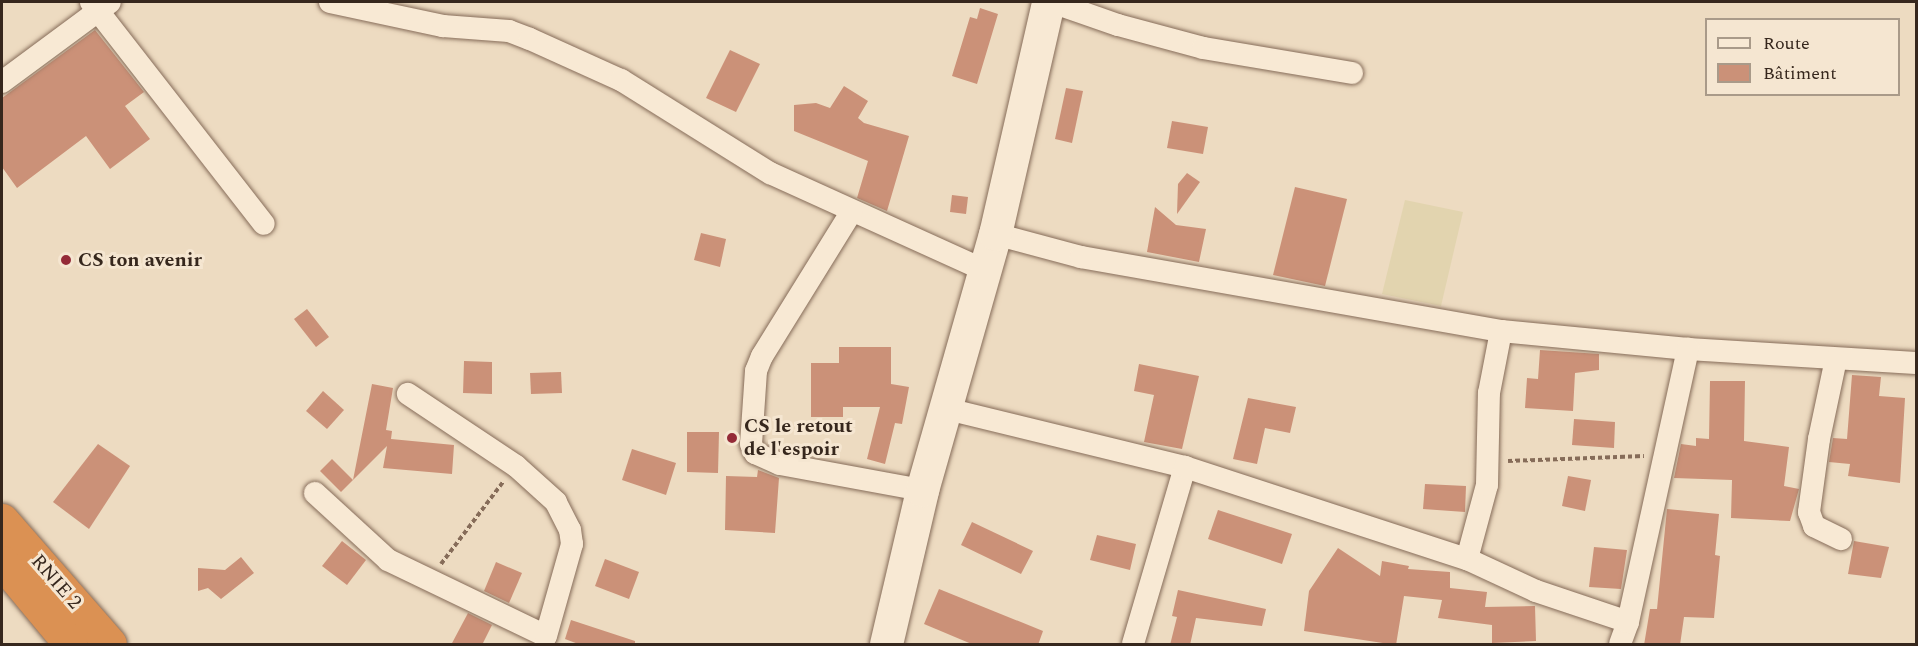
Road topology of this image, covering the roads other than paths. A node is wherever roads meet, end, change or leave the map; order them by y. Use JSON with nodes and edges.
{"nodes":[{"id":1,"x":330,"y":2,"type":"edge"},
{"id":2,"x":1050,"y":2,"type":"edge"},
{"id":3,"x":100,"y":4,"type":"edge"},
{"id":4,"x":1352,"y":73,"type":"dead end"},
{"id":5,"x":2,"y":82,"type":"edge"},
{"id":6,"x":852,"y":211,"type":"junction"},
{"id":7,"x":264,"y":224,"type":"dead end"},
{"id":8,"x":995,"y":234,"type":"junction"},
{"id":9,"x":984,"y":270,"type":"junction"},
{"id":10,"x":1501,"y":331,"type":"junction"},
{"id":11,"x":1688,"y":349,"type":"junction"},
{"id":12,"x":1836,"y":359,"type":"junction"},
{"id":13,"x":1917,"y":363,"type":"edge"},
{"id":14,"x":408,"y":394,"type":"dead end"},
{"id":15,"x":947,"y":409,"type":"junction"},
{"id":16,"x":1185,"y":467,"type":"junction"},
{"id":17,"x":922,"y":490,"type":"junction"},
{"id":18,"x":315,"y":493,"type":"dead end"},
{"id":19,"x":2,"y":520,"type":"edge"},
{"id":20,"x":1841,"y":540,"type":"dead end"},
{"id":21,"x":1467,"y":559,"type":"junction"},
{"id":22,"x":2,"y":562,"type":"edge"},
{"id":23,"x":1628,"y":622,"type":"junction"},
{"id":24,"x":544,"y":640,"type":"edge"},
{"id":25,"x":70,"y":645,"type":"edge"},
{"id":26,"x":110,"y":645,"type":"edge"},
{"id":27,"x":886,"y":645,"type":"edge"},
{"id":28,"x":1133,"y":645,"type":"edge"},
{"id":29,"x":1620,"y":645,"type":"edge"}],
"edges":[{"from":1,"to":6,"type":"street"},
{"from":2,"to":4,"type":"street"},
{"from":2,"to":8,"type":"main road"},
{"from":3,"to":5,"type":"street"},
{"from":3,"to":7,"type":"street"},
{"from":6,"to":9,"type":"street"},
{"from":6,"to":17,"type":"street"},
{"from":8,"to":9,"type":"main road"},
{"from":8,"to":10,"type":"street"},
{"from":9,"to":15,"type":"main road"},
{"from":10,"to":11,"type":"street"},
{"from":10,"to":21,"type":"street"},
{"from":11,"to":12,"type":"street"},
{"from":11,"to":23,"type":"street"},
{"from":12,"to":13,"type":"street"},
{"from":12,"to":20,"type":"street"},
{"from":14,"to":24,"type":"street"},
{"from":15,"to":16,"type":"street"},
{"from":15,"to":17,"type":"main road"},
{"from":16,"to":21,"type":"street"},
{"from":16,"to":28,"type":"street"},
{"from":17,"to":27,"type":"main road"},
{"from":18,"to":24,"type":"street"},
{"from":19,"to":26,"type":"highway","name":"RNIE 2","number":"RNIE 2"},
{"from":21,"to":23,"type":"street"},
{"from":22,"to":25,"type":"highway","name":"RNIE 2","number":"RNIE 2"},
{"from":23,"to":29,"type":"street"}]}
